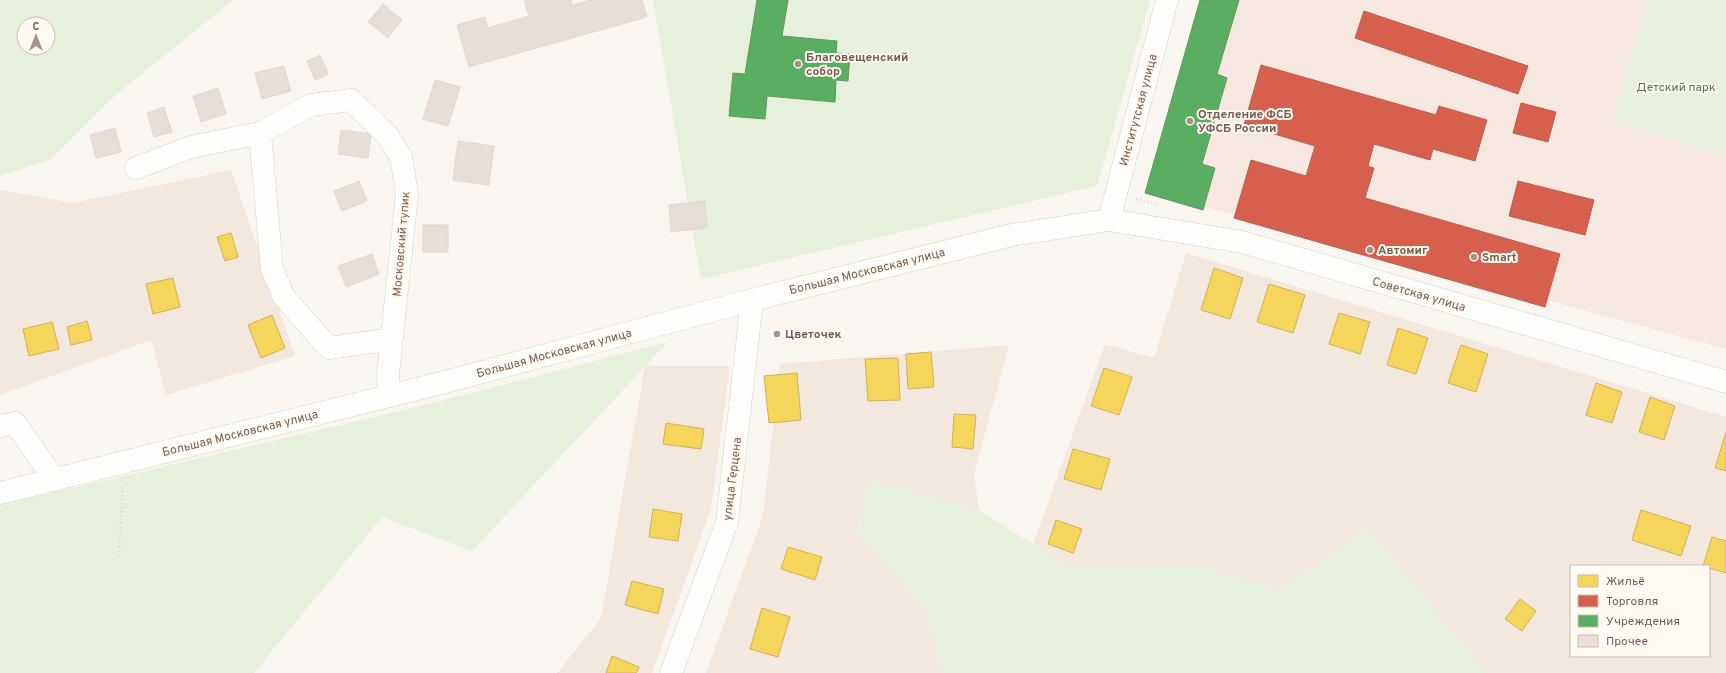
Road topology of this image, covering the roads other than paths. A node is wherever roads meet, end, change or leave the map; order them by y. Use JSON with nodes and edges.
{"nodes":[{"id":1,"x":1167,"y":0,"type":"edge"},
{"id":2,"x":260,"y":133,"type":"junction"},
{"id":3,"x":136,"y":168,"type":"dead end"},
{"id":4,"x":1109,"y":220,"type":"junction"},
{"id":5,"x":752,"y":300,"type":"junction"},
{"id":6,"x":392,"y":339,"type":"junction"},
{"id":7,"x":1726,"y":382,"type":"edge"},
{"id":8,"x":389,"y":396,"type":"junction"},
{"id":9,"x":0,"y":426,"type":"edge"},
{"id":10,"x":55,"y":480,"type":"junction"},
{"id":11,"x":0,"y":493,"type":"edge"},
{"id":12,"x":671,"y":673,"type":"edge"}],
"edges":[{"from":1,"to":4,"type":"main road","name":"Институтская улица"},
{"from":2,"to":3,"type":"main road","name":"Московский тупик"},
{"from":2,"to":6,"type":"main road"},
{"from":2,"to":6,"type":"main road","name":"Московский тупик"},
{"from":4,"to":5,"type":"main road","name":"Большая Московская улица"},
{"from":4,"to":7,"type":"main road","name":"Советская улица"},
{"from":5,"to":8,"type":"main road","name":"Большая Московская улица"},
{"from":5,"to":12,"type":"main road","name":"улица Герцена"},
{"from":6,"to":8,"type":"main road","name":"Московский тупик"},
{"from":8,"to":10,"type":"main road","name":"Большая Московская улица"},
{"from":9,"to":10,"type":"main road"},
{"from":10,"to":11,"type":"main road","name":"Большая Московская улица"}]}
